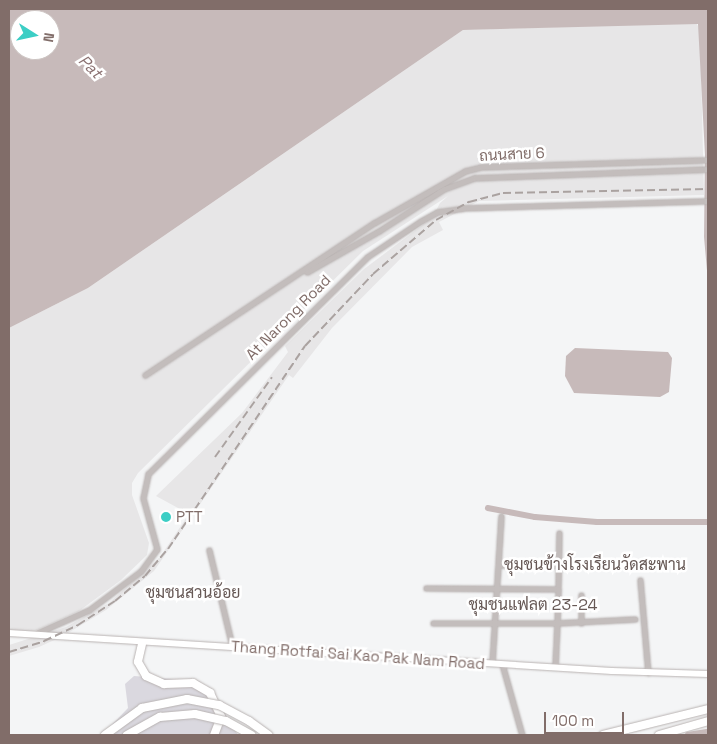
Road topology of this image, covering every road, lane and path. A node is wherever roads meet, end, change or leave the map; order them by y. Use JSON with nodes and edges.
{"nodes":[{"id":1,"x":708,"y":160,"type":"edge"},
{"id":2,"x":708,"y":169,"type":"edge"},
{"id":3,"x":708,"y":200,"type":"edge"},
{"id":4,"x":289,"y":281,"type":"junction"},
{"id":5,"x":145,"y":375,"type":"dead end"},
{"id":6,"x":501,"y":516,"type":"dead end"},
{"id":7,"x":559,"y":533,"type":"dead end"},
{"id":8,"x":209,"y":550,"type":"dead end"},
{"id":9,"x":498,"y":565,"type":"junction"},
{"id":10,"x":558,"y":565,"type":"junction"},
{"id":11,"x":640,"y":580,"type":"dead end"},
{"id":12,"x":426,"y":588,"type":"dead end"},
{"id":13,"x":497,"y":589,"type":"junction"},
{"id":14,"x":558,"y":589,"type":"junction"},
{"id":15,"x":581,"y":595,"type":"dead end"},
{"id":16,"x":635,"y":619,"type":"dead end"},
{"id":17,"x":433,"y":623,"type":"dead end"},
{"id":18,"x":557,"y":623,"type":"junction"},
{"id":19,"x":581,"y":623,"type":"junction"},
{"id":20,"x":494,"y":624,"type":"junction"},
{"id":21,"x":9,"y":633,"type":"edge"},
{"id":22,"x":22,"y":634,"type":"junction"},
{"id":23,"x":142,"y":644,"type":"junction"},
{"id":24,"x":232,"y":646,"type":"junction"},
{"id":25,"x":492,"y":664,"type":"junction"},
{"id":26,"x":502,"y":664,"type":"junction"},
{"id":27,"x":555,"y":667,"type":"junction"},
{"id":28,"x":648,"y":673,"type":"junction"},
{"id":29,"x":708,"y":674,"type":"edge"},
{"id":30,"x":708,"y":709,"type":"edge"},
{"id":31,"x":708,"y":721,"type":"edge"},
{"id":32,"x":675,"y":732,"type":"junction"},
{"id":33,"x":105,"y":735,"type":"edge"},
{"id":34,"x":127,"y":735,"type":"edge"},
{"id":35,"x":214,"y":735,"type":"edge"},
{"id":36,"x":251,"y":735,"type":"edge"},
{"id":37,"x":268,"y":735,"type":"edge"},
{"id":38,"x":522,"y":735,"type":"edge"},
{"id":39,"x":603,"y":735,"type":"edge"},
{"id":40,"x":659,"y":735,"type":"edge"},
{"id":41,"x":663,"y":735,"type":"edge"}],
"edges":[{"from":1,"to":4,"type":"street","name":"ถนนสาย 6"},
{"from":2,"to":4,"type":"street","name":"ถนนสาย 6"},
{"from":3,"to":22,"type":"street","name":"At Narong Road"},
{"from":4,"to":5,"type":"street","name":"ถนนสาย 6"},
{"from":6,"to":9,"type":"street"},
{"from":7,"to":10,"type":"street"},
{"from":8,"to":24,"type":"street"},
{"from":9,"to":10,"type":"street"},
{"from":9,"to":13,"type":"street"},
{"from":10,"to":14,"type":"street"},
{"from":11,"to":28,"type":"street"},
{"from":12,"to":13,"type":"street"},
{"from":13,"to":14,"type":"street"},
{"from":13,"to":20,"type":"street"},
{"from":14,"to":18,"type":"street"},
{"from":15,"to":19,"type":"street"},
{"from":16,"to":19,"type":"street"},
{"from":17,"to":20,"type":"street"},
{"from":18,"to":19,"type":"street"},
{"from":18,"to":20,"type":"street"},
{"from":18,"to":27,"type":"street"},
{"from":20,"to":25,"type":"street"},
{"from":21,"to":22,"type":"main road","name":"Thang Rotfai Sai Kao Pak Nam Road"},
{"from":22,"to":23,"type":"main road","name":"Thang Rotfai Sai Kao Pak Nam Road"},
{"from":23,"to":24,"type":"main road","name":"Thang Rotfai Sai Kao Pak Nam Road"},
{"from":23,"to":35,"type":"highway"},
{"from":24,"to":25,"type":"main road","name":"Thang Rotfai Sai Kao Pak Nam Road"},
{"from":25,"to":26,"type":"main road","name":"Thang Rotfai Sai Kao Pak Nam Road"},
{"from":26,"to":27,"type":"main road","name":"Thang Rotfai Sai Kao Pak Nam Road"},
{"from":26,"to":38,"type":"street"},
{"from":27,"to":28,"type":"main road","name":"Thang Rotfai Sai Kao Pak Nam Road"},
{"from":28,"to":29,"type":"main road","name":"Thang Rotfai Sai Kao Pak Nam Road"},
{"from":30,"to":39,"type":"highway"},
{"from":31,"to":32,"type":"highway"},
{"from":32,"to":40,"type":"highway"},
{"from":32,"to":41,"type":"highway"},
{"from":33,"to":37,"type":"highway","bridge":true},
{"from":34,"to":36,"type":"highway","bridge":true}]}
